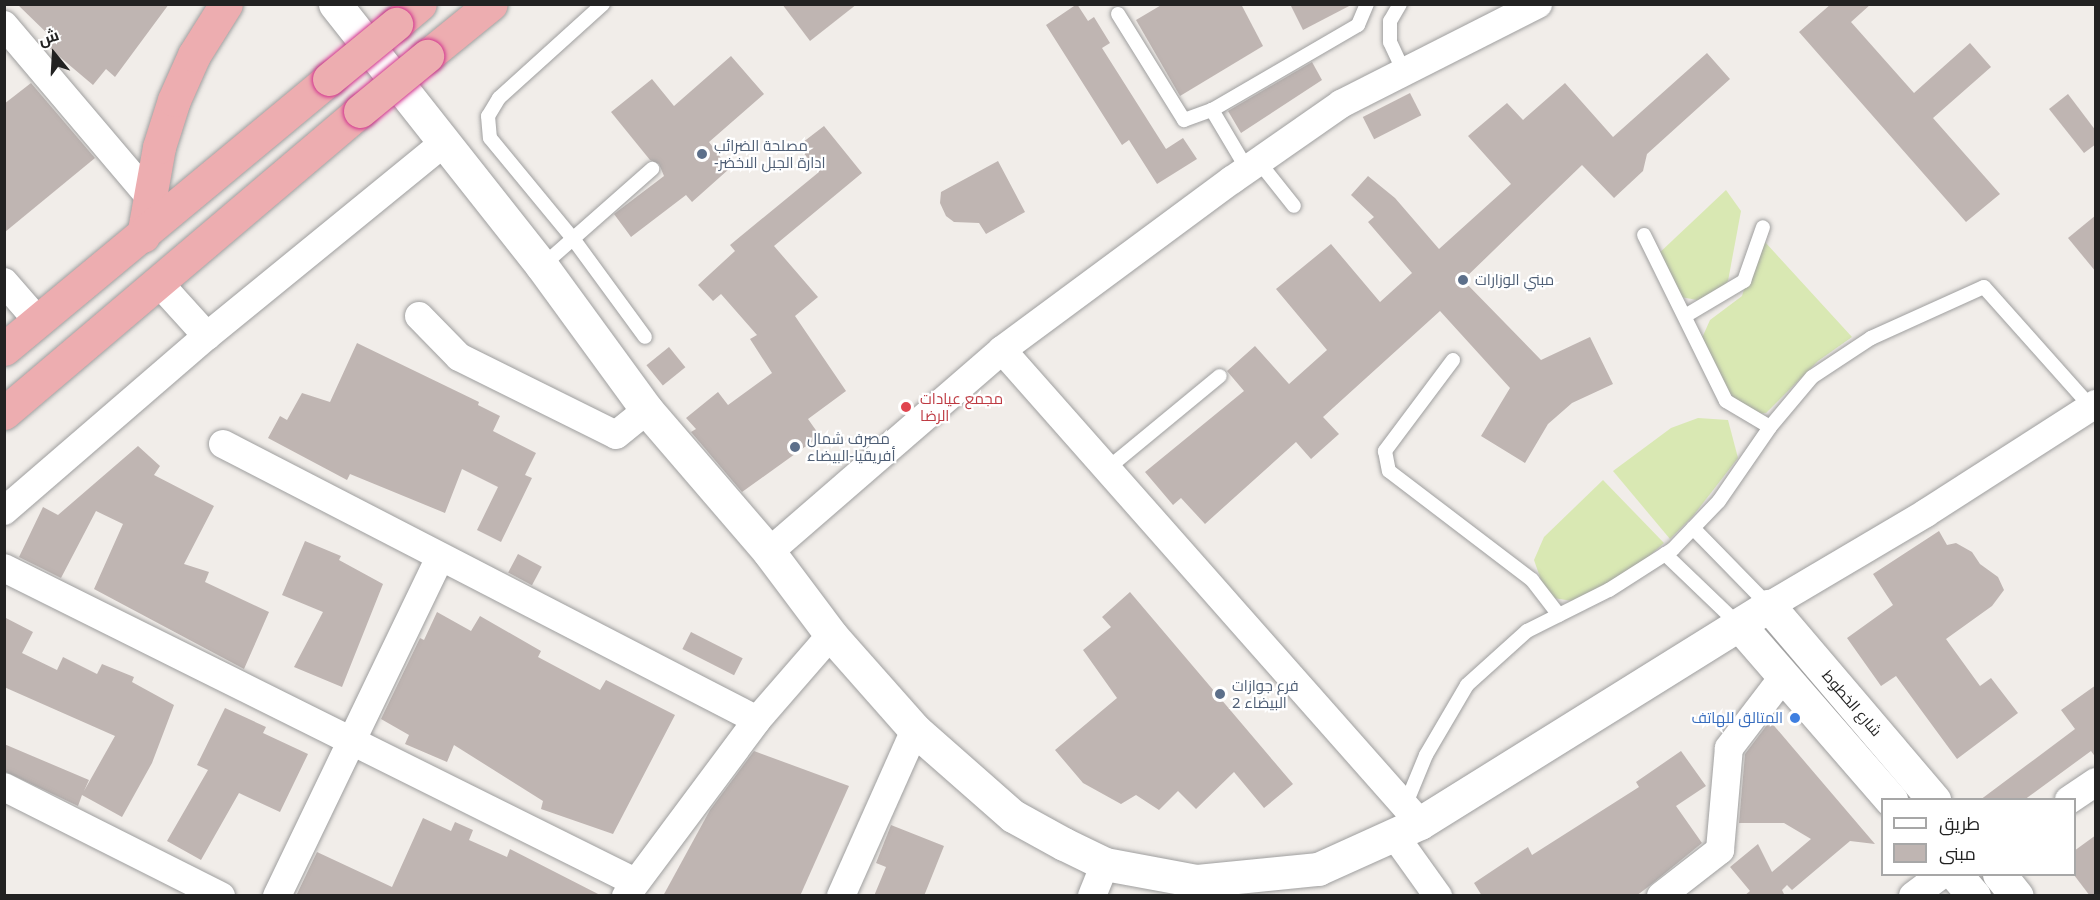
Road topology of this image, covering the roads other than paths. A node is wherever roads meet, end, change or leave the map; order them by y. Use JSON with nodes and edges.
{"nodes":[{"id":1,"x":226,"y":4,"type":"edge"},
{"id":2,"x":335,"y":4,"type":"edge"},
{"id":3,"x":491,"y":4,"type":"edge"},
{"id":4,"x":603,"y":4,"type":"edge"},
{"id":5,"x":1367,"y":4,"type":"edge"},
{"id":6,"x":1400,"y":4,"type":"edge"},
{"id":7,"x":1538,"y":4,"type":"edge"},
{"id":8,"x":408,"y":14,"type":"edge"},
{"id":9,"x":1118,"y":14,"type":"dead end"},
{"id":10,"x":4,"y":25,"type":"edge"},
{"id":11,"x":1404,"y":72,"type":"junction"},
{"id":12,"x":1212,"y":110,"type":"junction"},
{"id":13,"x":444,"y":143,"type":"junction"},
{"id":14,"x":1253,"y":165,"type":"junction"},
{"id":15,"x":652,"y":169,"type":"dead end"},
{"id":16,"x":148,"y":195,"type":"junction"},
{"id":17,"x":1294,"y":206,"type":"dead end"},
{"id":18,"x":1763,"y":227,"type":"dead end"},
{"id":19,"x":1644,"y":235,"type":"dead end"},
{"id":20,"x":143,"y":236,"type":"junction"},
{"id":21,"x":574,"y":240,"type":"junction"},
{"id":22,"x":542,"y":266,"type":"junction"},
{"id":23,"x":4,"y":282,"type":"edge"},
{"id":24,"x":158,"y":282,"type":"junction"},
{"id":25,"x":419,"y":316,"type":"dead end"},
{"id":26,"x":1685,"y":316,"type":"junction"},
{"id":27,"x":38,"y":321,"type":"junction"},
{"id":28,"x":207,"y":336,"type":"junction"},
{"id":29,"x":645,"y":337,"type":"dead end"},
{"id":30,"x":4,"y":348,"type":"edge"},
{"id":31,"x":1002,"y":350,"type":"junction"},
{"id":32,"x":1453,"y":360,"type":"dead end"},
{"id":33,"x":1220,"y":376,"type":"dead end"},
{"id":34,"x":2093,"y":406,"type":"edge"},
{"id":35,"x":647,"y":410,"type":"junction"},
{"id":36,"x":4,"y":413,"type":"edge"},
{"id":37,"x":1770,"y":427,"type":"junction"},
{"id":38,"x":223,"y":444,"type":"dead end"},
{"id":39,"x":1107,"y":469,"type":"junction"},
{"id":40,"x":4,"y":511,"type":"edge"},
{"id":41,"x":1693,"y":528,"type":"junction"},
{"id":42,"x":770,"y":552,"type":"junction"},
{"id":43,"x":1665,"y":554,"type":"junction"},
{"id":44,"x":440,"y":558,"type":"junction"},
{"id":45,"x":4,"y":568,"type":"edge"},
{"id":46,"x":1769,"y":606,"type":"junction"},
{"id":47,"x":1559,"y":615,"type":"junction"},
{"id":48,"x":1739,"y":625,"type":"junction"},
{"id":49,"x":831,"y":635,"type":"junction"},
{"id":50,"x":1784,"y":676,"type":"junction"},
{"id":51,"x":757,"y":720,"type":"junction"},
{"id":52,"x":915,"y":730,"type":"junction"},
{"id":53,"x":349,"y":742,"type":"junction"},
{"id":54,"x":2096,"y":782,"type":"edge"},
{"id":55,"x":4,"y":788,"type":"edge"},
{"id":56,"x":1889,"y":798,"type":"edge"},
{"id":57,"x":1932,"y":798,"type":"edge"},
{"id":58,"x":2072,"y":798,"type":"edge"},
{"id":59,"x":1407,"y":822,"type":"junction"},
{"id":60,"x":1105,"y":864,"type":"junction"},
{"id":61,"x":1939,"y":876,"type":"edge"},
{"id":62,"x":1957,"y":876,"type":"edge"},
{"id":63,"x":2001,"y":876,"type":"edge"},
{"id":64,"x":631,"y":889,"type":"edge"},
{"id":65,"x":221,"y":896,"type":"edge"},
{"id":66,"x":277,"y":896,"type":"edge"},
{"id":67,"x":841,"y":896,"type":"edge"},
{"id":68,"x":1092,"y":896,"type":"edge"},
{"id":69,"x":1438,"y":896,"type":"edge"},
{"id":70,"x":1661,"y":896,"type":"edge"},
{"id":71,"x":1913,"y":896,"type":"edge"},
{"id":72,"x":1974,"y":896,"type":"edge"},
{"id":73,"x":2017,"y":896,"type":"edge"}],
"edges":[{"from":1,"to":16,"type":"highway"},
{"from":2,"to":13,"type":"street"},
{"from":3,"to":24,"type":"highway","bridge":true},
{"from":4,"to":21,"type":"lane"},
{"from":5,"to":12,"type":"lane"},
{"from":6,"to":11,"type":"lane"},
{"from":7,"to":11,"type":"street"},
{"from":8,"to":20,"type":"highway","bridge":true},
{"from":9,"to":12,"type":"lane"},
{"from":10,"to":16,"type":"street"},
{"from":11,"to":14,"type":"street"},
{"from":12,"to":14,"type":"lane"},
{"from":13,"to":22,"type":"street"},
{"from":13,"to":28,"type":"street"},
{"from":14,"to":17,"type":"lane"},
{"from":14,"to":31,"type":"street"},
{"from":15,"to":21,"type":"lane"},
{"from":16,"to":20,"type":"highway"},
{"from":18,"to":26,"type":"lane"},
{"from":19,"to":26,"type":"lane"},
{"from":20,"to":27,"type":"highway"},
{"from":21,"to":22,"type":"lane"},
{"from":21,"to":29,"type":"lane"},
{"from":22,"to":35,"type":"street"},
{"from":23,"to":27,"type":"street"},
{"from":24,"to":28,"type":"street"},
{"from":24,"to":36,"type":"highway"},
{"from":25,"to":35,"type":"street"},
{"from":26,"to":37,"type":"lane"},
{"from":27,"to":30,"type":"highway"},
{"from":28,"to":40,"type":"street"},
{"from":31,"to":39,"type":"street"},
{"from":31,"to":42,"type":"street"},
{"from":32,"to":47,"type":"lane"},
{"from":33,"to":39,"type":"lane"},
{"from":34,"to":37,"type":"lane"},
{"from":34,"to":46,"type":"street"},
{"from":35,"to":42,"type":"street"},
{"from":37,"to":41,"type":"lane"},
{"from":38,"to":44,"type":"street"},
{"from":39,"to":59,"type":"street"},
{"from":41,"to":43,"type":"lane"},
{"from":41,"to":46,"type":"lane"},
{"from":42,"to":49,"type":"street"},
{"from":43,"to":47,"type":"lane"},
{"from":43,"to":48,"type":"lane"},
{"from":44,"to":51,"type":"street"},
{"from":44,"to":53,"type":"street"},
{"from":45,"to":53,"type":"street"},
{"from":46,"to":48,"type":"street"},
{"from":46,"to":57,"type":"street","name":"شارع الخطوط"},
{"from":47,"to":59,"type":"lane"},
{"from":48,"to":50,"type":"street"},
{"from":48,"to":59,"type":"street"},
{"from":49,"to":51,"type":"street"},
{"from":49,"to":52,"type":"street"},
{"from":50,"to":56,"type":"street"},
{"from":50,"to":70,"type":"street"},
{"from":51,"to":64,"type":"street"},
{"from":52,"to":60,"type":"street"},
{"from":52,"to":67,"type":"street"},
{"from":53,"to":64,"type":"street"},
{"from":53,"to":66,"type":"street"},
{"from":54,"to":58,"type":"street"},
{"from":55,"to":65,"type":"street"},
{"from":59,"to":60,"type":"street"},
{"from":59,"to":69,"type":"street"},
{"from":60,"to":68,"type":"street"},
{"from":61,"to":71,"type":"street"},
{"from":62,"to":72,"type":"street"},
{"from":63,"to":73,"type":"street"}]}
